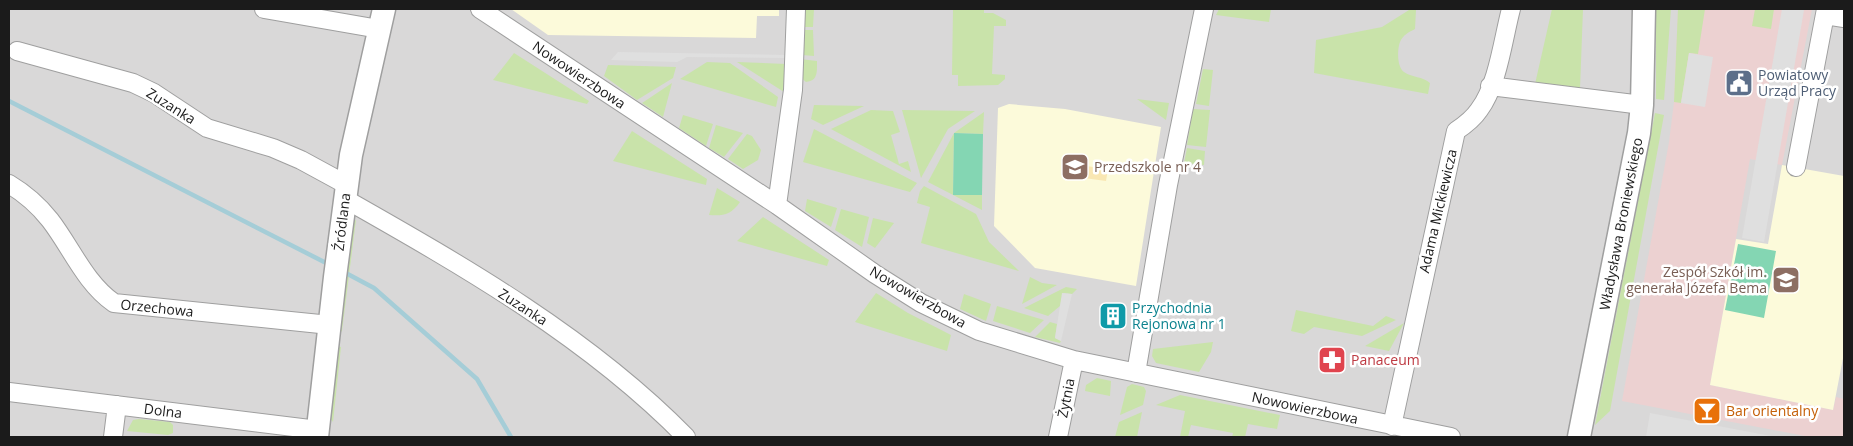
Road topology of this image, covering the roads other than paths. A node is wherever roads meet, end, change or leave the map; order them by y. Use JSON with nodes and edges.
{"nodes":[{"id":1,"x":264,"y":9,"type":"edge"},
{"id":2,"x":480,"y":9,"type":"edge"},
{"id":3,"x":796,"y":9,"type":"edge"},
{"id":4,"x":1204,"y":9,"type":"edge"},
{"id":5,"x":1511,"y":9,"type":"edge"},
{"id":6,"x":1644,"y":9,"type":"edge"},
{"id":7,"x":1826,"y":12,"type":"edge"},
{"id":8,"x":386,"y":17,"type":"edge"},
{"id":9,"x":1844,"y":18,"type":"edge"},
{"id":10,"x":17,"y":51,"type":"dead end"},
{"id":11,"x":1490,"y":86,"type":"junction"},
{"id":12,"x":1642,"y":105,"type":"junction"},
{"id":13,"x":1796,"y":167,"type":"dead end"},
{"id":14,"x":9,"y":184,"type":"edge"},
{"id":15,"x":346,"y":192,"type":"junction"},
{"id":16,"x":777,"y":205,"type":"junction"},
{"id":17,"x":330,"y":325,"type":"junction"},
{"id":18,"x":1074,"y":360,"type":"junction"},
{"id":19,"x":1136,"y":373,"type":"junction"},
{"id":20,"x":9,"y":392,"type":"edge"},
{"id":21,"x":117,"y":405,"type":"junction"},
{"id":22,"x":1392,"y":426,"type":"junction"},
{"id":23,"x":318,"y":434,"type":"edge"},
{"id":24,"x":113,"y":437,"type":"edge"},
{"id":25,"x":686,"y":437,"type":"edge"},
{"id":26,"x":1058,"y":437,"type":"edge"},
{"id":27,"x":1451,"y":437,"type":"edge"},
{"id":28,"x":1579,"y":437,"type":"edge"}],
"edges":[{"from":1,"to":8,"type":"street"},
{"from":2,"to":16,"type":"street","name":"Nowowierzbowa"},
{"from":3,"to":16,"type":"street"},
{"from":4,"to":19,"type":"street"},
{"from":5,"to":11,"type":"street","name":"Adama Mickiewicza"},
{"from":6,"to":12,"type":"street","name":"Władysława Broniewskiego"},
{"from":7,"to":9,"type":"street"},
{"from":7,"to":13,"type":"street"},
{"from":8,"to":15,"type":"street","name":"Źródlana"},
{"from":10,"to":15,"type":"street","name":"Zuzanka"},
{"from":11,"to":12,"type":"street"},
{"from":11,"to":22,"type":"street","name":"Adama Mickiewicza"},
{"from":12,"to":28,"type":"street","name":"Władysława Broniewskiego"},
{"from":14,"to":17,"type":"street","name":"Orzechowa"},
{"from":15,"to":17,"type":"street","name":"Źródlana"},
{"from":15,"to":25,"type":"street","name":"Zuzanka"},
{"from":16,"to":18,"type":"street","name":"Nowowierzbowa"},
{"from":17,"to":23,"type":"street","name":"Źródlana"},
{"from":18,"to":19,"type":"street","name":"Nowowierzbowa"},
{"from":18,"to":26,"type":"street","name":"Żytnia"},
{"from":19,"to":22,"type":"street","name":"Nowowierzbowa"},
{"from":20,"to":21,"type":"street","name":"Dolna"},
{"from":21,"to":23,"type":"street","name":"Dolna"},
{"from":21,"to":24,"type":"street"},
{"from":22,"to":27,"type":"street","name":"Nowowierzbowa"}]}
